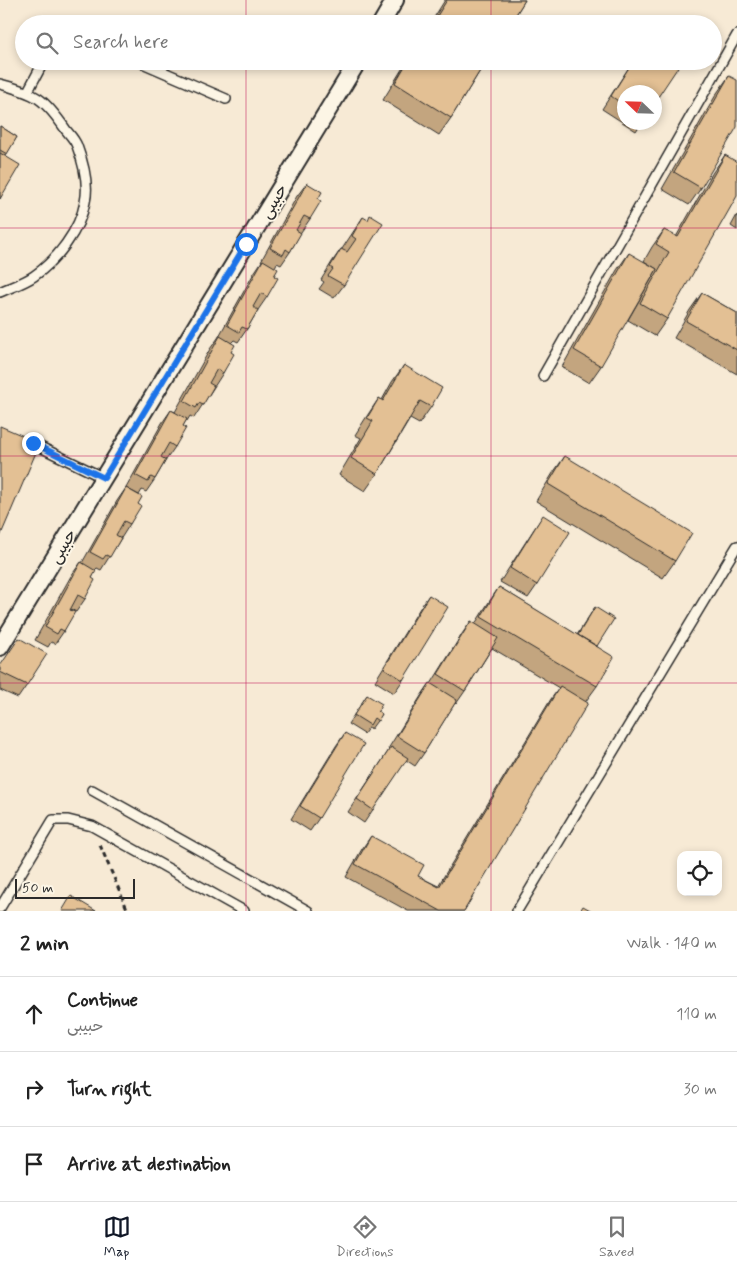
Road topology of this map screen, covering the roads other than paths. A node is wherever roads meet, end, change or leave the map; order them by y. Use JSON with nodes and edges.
{"nodes":[{"id":1,"x":395,"y":0,"type":"edge"},
{"id":2,"x":386,"y":15,"type":"edge"},
{"id":3,"x":737,"y":35,"type":"edge"},
{"id":4,"x":722,"y":61,"type":"edge"},
{"id":5,"x":39,"y":70,"type":"edge"},
{"id":6,"x":159,"y":70,"type":"edge"},
{"id":7,"x":353,"y":70,"type":"edge"},
{"id":8,"x":717,"y":70,"type":"edge"},
{"id":9,"x":0,"y":84,"type":"edge"},
{"id":10,"x":28,"y":91,"type":"junction"},
{"id":11,"x":226,"y":99,"type":"dead end"},
{"id":12,"x":0,"y":292,"type":"edge"},
{"id":13,"x":543,"y":376,"type":"dead end"},
{"id":14,"x":25,"y":439,"type":"edge"},
{"id":15,"x":104,"y":478,"type":"junction"},
{"id":16,"x":737,"y":546,"type":"edge"},
{"id":17,"x":0,"y":647,"type":"edge"},
{"id":18,"x":92,"y":790,"type":"dead end"},
{"id":19,"x":0,"y":908,"type":"edge"},
{"id":20,"x":244,"y":911,"type":"edge"},
{"id":21,"x":308,"y":911,"type":"edge"},
{"id":22,"x":517,"y":911,"type":"edge"}],
"edges":[{"from":1,"to":2,"type":"street"},
{"from":3,"to":4,"type":"lane"},
{"from":5,"to":10,"type":"lane"},
{"from":6,"to":11,"type":"lane"},
{"from":7,"to":15,"type":"street","name":"حبیبی"},
{"from":8,"to":13,"type":"lane"},
{"from":9,"to":10,"type":"lane"},
{"from":10,"to":12,"type":"lane"},
{"from":14,"to":15,"type":"lane"},
{"from":15,"to":17,"type":"street","name":"حبیبی"},
{"from":16,"to":22,"type":"lane"},
{"from":18,"to":21,"type":"lane"},
{"from":19,"to":20,"type":"lane"}]}
